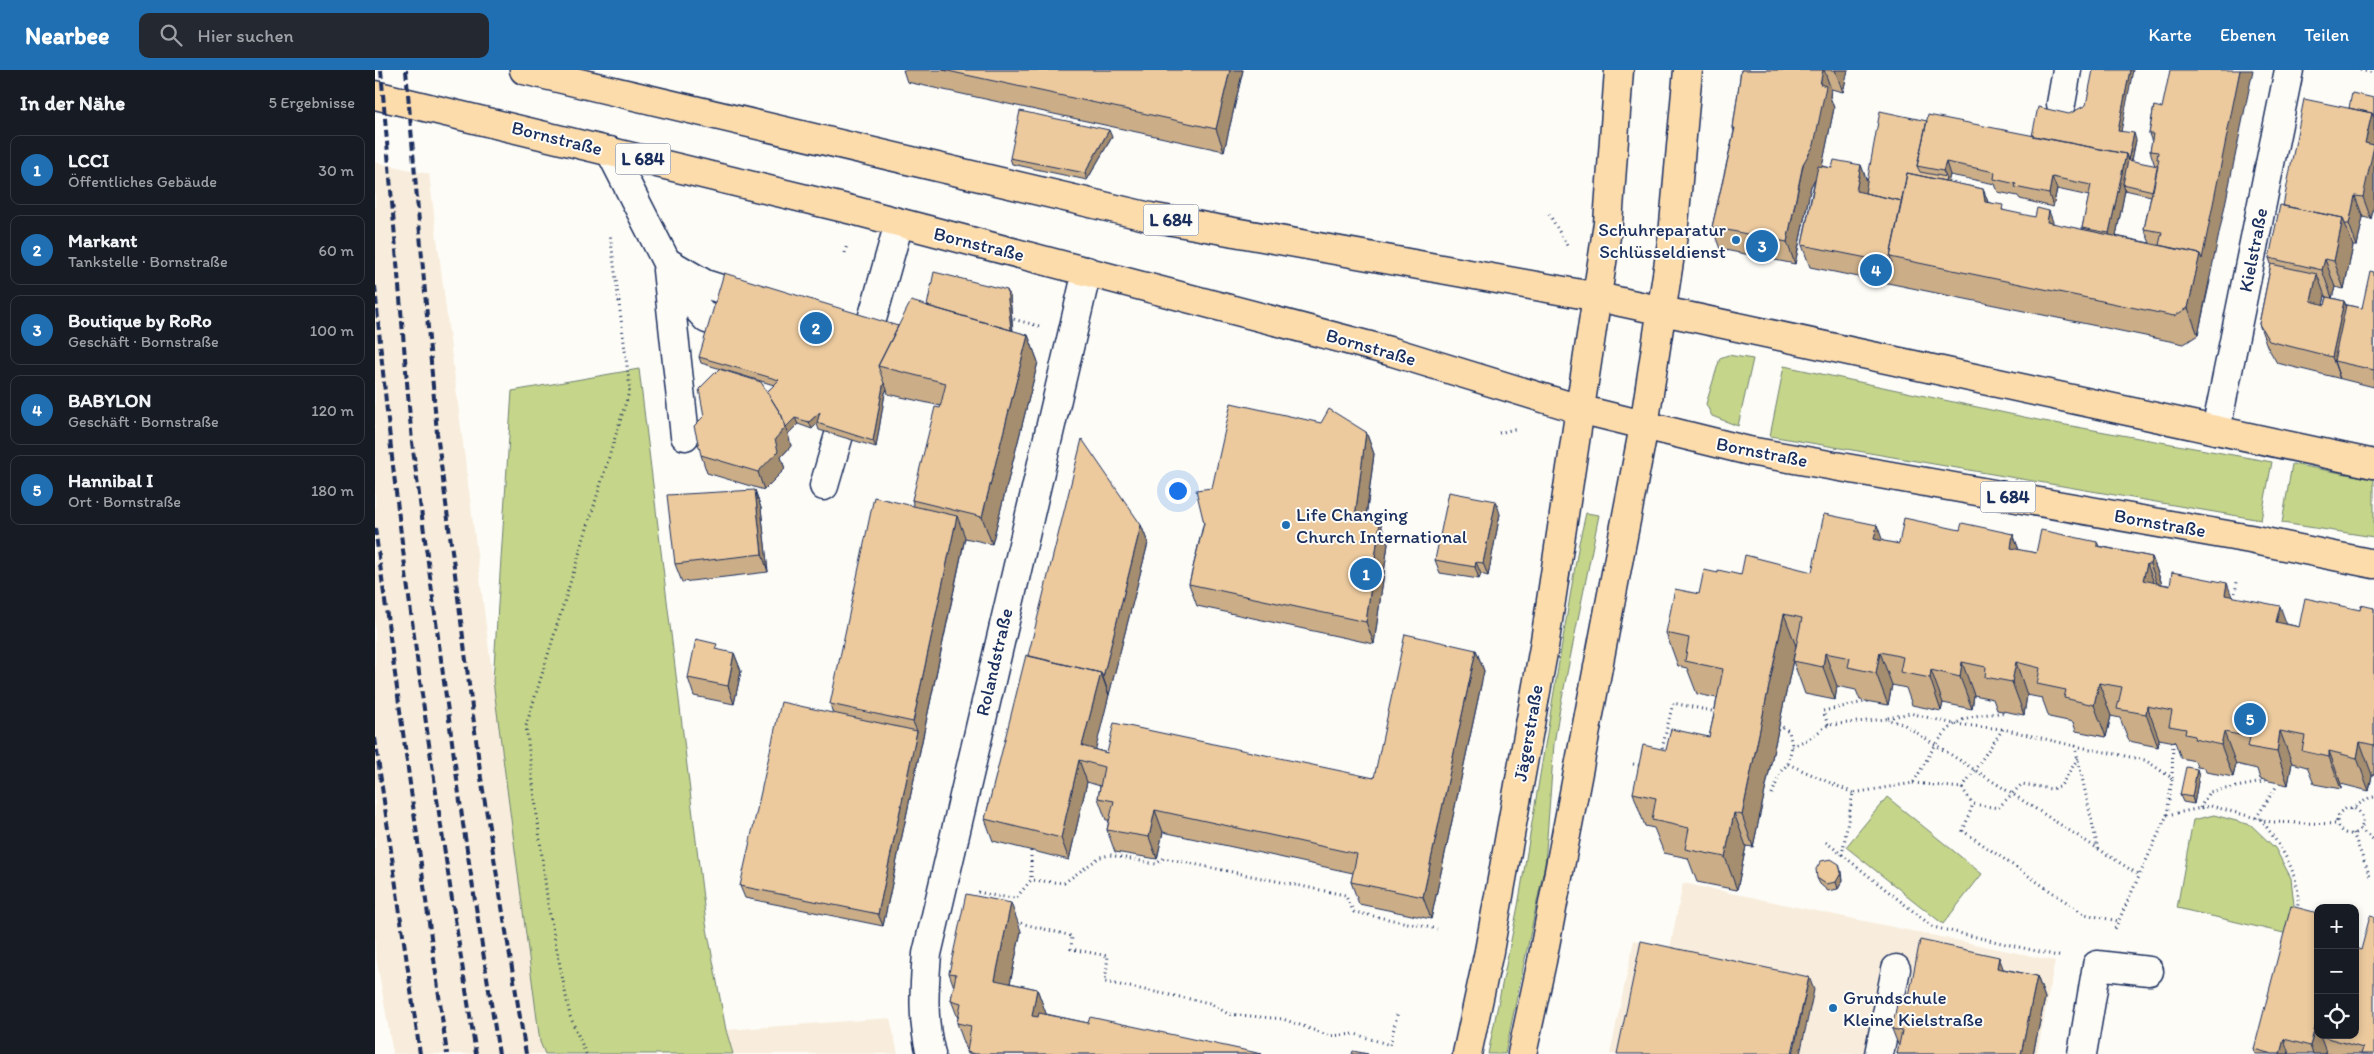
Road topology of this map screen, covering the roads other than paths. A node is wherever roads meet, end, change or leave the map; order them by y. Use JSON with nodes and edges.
{"nodes":[{"id":1,"x":524,"y":70,"type":"edge"},
{"id":2,"x":1619,"y":70,"type":"edge"},
{"id":3,"x":1688,"y":70,"type":"edge"},
{"id":4,"x":2067,"y":70,"type":"edge"},
{"id":5,"x":2289,"y":70,"type":"edge"},
{"id":6,"x":375,"y":95,"type":"edge"},
{"id":7,"x":2061,"y":104,"type":"dead end"},
{"id":8,"x":610,"y":151,"type":"junction"},
{"id":9,"x":899,"y":223,"type":"junction"},
{"id":10,"x":666,"y":261,"type":"junction"},
{"id":11,"x":1087,"y":271,"type":"junction"},
{"id":12,"x":1598,"y":297,"type":"junction"},
{"id":13,"x":777,"y":307,"type":"edge"},
{"id":14,"x":1661,"y":310,"type":"junction"},
{"id":15,"x":841,"y":326,"type":"edge"},
{"id":16,"x":868,"y":335,"type":"junction"},
{"id":17,"x":773,"y":339,"type":"edge"},
{"id":18,"x":1579,"y":409,"type":"junction"},
{"id":19,"x":1644,"y":426,"type":"junction"},
{"id":20,"x":2216,"y":430,"type":"junction"},
{"id":21,"x":685,"y":436,"type":"dead end"},
{"id":22,"x":2374,"y":464,"type":"edge"},
{"id":23,"x":824,"y":486,"type":"dead end"},
{"id":24,"x":2374,"y":564,"type":"edge"},
{"id":25,"x":1896,"y":969,"type":"dead end"},
{"id":26,"x":2149,"y":971,"type":"dead end"},
{"id":27,"x":931,"y":1054,"type":"edge"},
{"id":28,"x":1467,"y":1054,"type":"edge"},
{"id":29,"x":1522,"y":1054,"type":"edge"},
{"id":30,"x":1879,"y":1054,"type":"edge"},
{"id":31,"x":2082,"y":1054,"type":"edge"}],
"edges":[{"from":1,"to":12,"type":"main road","number":"L 684"},
{"from":2,"to":12,"type":"main road","name":"Jägerstraße"},
{"from":3,"to":14,"type":"main road"},
{"from":4,"to":7,"type":"street"},
{"from":5,"to":20,"type":"street","name":"Kielstraße"},
{"from":6,"to":8,"type":"main road","name":"Bornstraße","number":"L 684"},
{"from":8,"to":9,"type":"main road","name":"Bornstraße","number":"L 684"},
{"from":8,"to":10,"type":"street"},
{"from":9,"to":11,"type":"main road","name":"Bornstraße","number":"L 684"},
{"from":9,"to":16,"type":"street"},
{"from":10,"to":13,"type":"street"},
{"from":10,"to":17,"type":"street"},
{"from":10,"to":21,"type":"street"},
{"from":11,"to":18,"type":"main road","name":"Bornstraße","number":"L 684"},
{"from":11,"to":27,"type":"street","name":"Rolandstraße"},
{"from":12,"to":14,"type":"main road","number":"L 684"},
{"from":12,"to":18,"type":"main road","name":"Jägerstraße"},
{"from":14,"to":19,"type":"main road"},
{"from":14,"to":20,"type":"main road","number":"L 684"},
{"from":15,"to":16,"type":"street"},
{"from":16,"to":23,"type":"street"},
{"from":18,"to":19,"type":"main road","name":"Bornstraße","number":"L 684"},
{"from":18,"to":28,"type":"main road","name":"Jägerstraße"},
{"from":19,"to":24,"type":"main road","name":"Bornstraße","number":"L 684"},
{"from":19,"to":29,"type":"main road"},
{"from":20,"to":22,"type":"main road","number":"L 684"},
{"from":25,"to":30,"type":"street"},
{"from":26,"to":31,"type":"street"}]}
